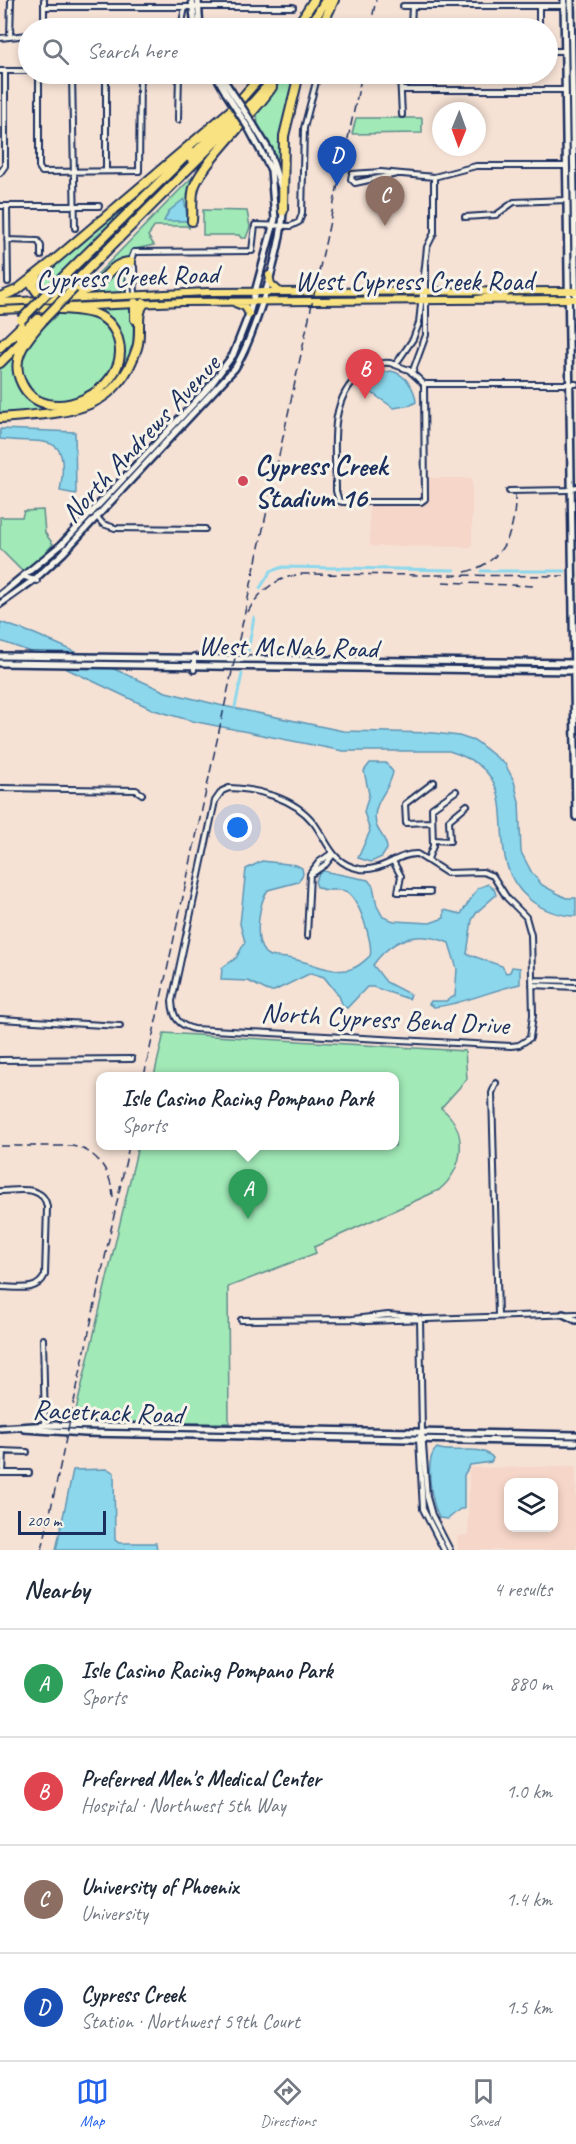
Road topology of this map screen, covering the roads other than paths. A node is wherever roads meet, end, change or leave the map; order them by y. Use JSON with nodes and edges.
{"nodes":[{"id":1,"x":10,"y":0,"type":"edge"},
{"id":2,"x":44,"y":0,"type":"edge"},
{"id":3,"x":192,"y":0,"type":"edge"},
{"id":4,"x":198,"y":0,"type":"edge"},
{"id":5,"x":314,"y":0,"type":"edge"},
{"id":6,"x":319,"y":0,"type":"edge"},
{"id":7,"x":326,"y":0,"type":"edge"},
{"id":8,"x":333,"y":0,"type":"edge"},
{"id":9,"x":571,"y":0,"type":"edge"},
{"id":10,"x":566,"y":3,"type":"edge"},
{"id":11,"x":403,"y":6,"type":"dead end"},
{"id":12,"x":412,"y":6,"type":"junction"},
{"id":13,"x":539,"y":6,"type":"junction"},
{"id":14,"x":44,"y":7,"type":"junction"},
{"id":15,"x":188,"y":7,"type":"junction"},
{"id":16,"x":198,"y":7,"type":"junction"},
{"id":17,"x":293,"y":7,"type":"dead end"},
{"id":18,"x":44,"y":18,"type":"edge"},
{"id":19,"x":184,"y":18,"type":"edge"},
{"id":20,"x":192,"y":18,"type":"edge"},
{"id":21,"x":199,"y":18,"type":"edge"},
{"id":22,"x":302,"y":18,"type":"edge"},
{"id":23,"x":307,"y":18,"type":"edge"},
{"id":24,"x":315,"y":18,"type":"edge"},
{"id":25,"x":321,"y":18,"type":"edge"},
{"id":26,"x":325,"y":18,"type":"edge"},
{"id":27,"x":411,"y":18,"type":"edge"},
{"id":28,"x":539,"y":18,"type":"edge"},
{"id":29,"x":18,"y":36,"type":"edge"},
{"id":30,"x":10,"y":37,"type":"junction"},
{"id":31,"x":0,"y":38,"type":"edge"},
{"id":32,"x":558,"y":51,"type":"edge"},
{"id":33,"x":565,"y":51,"type":"junction"},
{"id":34,"x":572,"y":56,"type":"junction"},
{"id":35,"x":2,"y":71,"type":"edge"},
{"id":36,"x":18,"y":71,"type":"edge"},
{"id":37,"x":574,"y":73,"type":"edge"},
{"id":38,"x":39,"y":84,"type":"edge"},
{"id":39,"x":72,"y":84,"type":"edge"},
{"id":40,"x":106,"y":84,"type":"edge"},
{"id":41,"x":140,"y":84,"type":"edge"},
{"id":42,"x":179,"y":84,"type":"edge"},
{"id":43,"x":222,"y":84,"type":"edge"},
{"id":44,"x":224,"y":84,"type":"edge"},
{"id":45,"x":255,"y":84,"type":"edge"},
{"id":46,"x":260,"y":84,"type":"edge"},
{"id":47,"x":269,"y":84,"type":"edge"},
{"id":48,"x":275,"y":84,"type":"edge"},
{"id":49,"x":297,"y":84,"type":"edge"},
{"id":50,"x":315,"y":84,"type":"edge"},
{"id":51,"x":401,"y":84,"type":"edge"},
{"id":52,"x":272,"y":87,"type":"junction"},
{"id":53,"x":401,"y":90,"type":"junction"},
{"id":54,"x":566,"y":90,"type":"junction"},
{"id":55,"x":228,"y":92,"type":"junction"},
{"id":56,"x":237,"y":105,"type":"junction"},
{"id":57,"x":3,"y":106,"type":"edge"},
{"id":58,"x":402,"y":115,"type":"dead end"},
{"id":59,"x":178,"y":120,"type":"dead end"},
{"id":60,"x":251,"y":126,"type":"junction"},
{"id":61,"x":572,"y":127,"type":"edge"},
{"id":62,"x":3,"y":139,"type":"edge"},
{"id":63,"x":573,"y":159,"type":"junction"},
{"id":64,"x":567,"y":166,"type":"junction"},
{"id":65,"x":72,"y":171,"type":"junction"},
{"id":66,"x":106,"y":171,"type":"junction"},
{"id":67,"x":2,"y":172,"type":"edge"},
{"id":68,"x":397,"y":174,"type":"junction"},
{"id":69,"x":573,"y":174,"type":"junction"},
{"id":70,"x":434,"y":177,"type":"junction"},
{"id":71,"x":567,"y":200,"type":"junction"},
{"id":72,"x":75,"y":206,"type":"junction"},
{"id":73,"x":99,"y":206,"type":"dead end"},
{"id":74,"x":0,"y":207,"type":"edge"},
{"id":75,"x":7,"y":207,"type":"junction"},
{"id":76,"x":283,"y":211,"type":"junction"},
{"id":77,"x":567,"y":211,"type":"junction"},
{"id":78,"x":465,"y":217,"type":"dead end"},
{"id":79,"x":192,"y":221,"type":"dead end"},
{"id":80,"x":574,"y":221,"type":"junction"},
{"id":81,"x":275,"y":225,"type":"junction"},
{"id":82,"x":282,"y":226,"type":"junction"},
{"id":83,"x":75,"y":228,"type":"dead end"},
{"id":84,"x":7,"y":240,"type":"junction"},
{"id":85,"x":42,"y":256,"type":"dead end"},
{"id":86,"x":131,"y":262,"type":"junction"},
{"id":87,"x":51,"y":263,"type":"junction"},
{"id":88,"x":269,"y":275,"type":"junction"},
{"id":89,"x":8,"y":282,"type":"dead end"},
{"id":90,"x":55,"y":289,"type":"junction"},
{"id":91,"x":71,"y":289,"type":"junction"},
{"id":92,"x":425,"y":291,"type":"junction"},
{"id":93,"x":509,"y":291,"type":"junction"},
{"id":94,"x":568,"y":291,"type":"junction"},
{"id":95,"x":576,"y":291,"type":"edge"},
{"id":96,"x":255,"y":292,"type":"junction"},
{"id":97,"x":264,"y":292,"type":"junction"},
{"id":98,"x":279,"y":292,"type":"junction"},
{"id":99,"x":0,"y":297,"type":"edge"},
{"id":100,"x":132,"y":299,"type":"junction"},
{"id":101,"x":568,"y":299,"type":"junction"},
{"id":102,"x":576,"y":299,"type":"edge"},
{"id":103,"x":474,"y":300,"type":"junction"},
{"id":104,"x":425,"y":301,"type":"junction"},
{"id":105,"x":0,"y":302,"type":"edge"},
{"id":106,"x":232,"y":302,"type":"junction"},
{"id":107,"x":252,"y":302,"type":"junction"},
{"id":108,"x":261,"y":302,"type":"junction"},
{"id":109,"x":144,"y":303,"type":"junction"},
{"id":110,"x":44,"y":308,"type":"junction"},
{"id":111,"x":0,"y":310,"type":"edge"},
{"id":112,"x":249,"y":314,"type":"junction"},
{"id":113,"x":41,"y":319,"type":"junction"},
{"id":114,"x":24,"y":320,"type":"junction"},
{"id":115,"x":576,"y":323,"type":"edge"},
{"id":116,"x":2,"y":338,"type":"edge"},
{"id":117,"x":413,"y":339,"type":"junction"},
{"id":118,"x":424,"y":343,"type":"junction"},
{"id":119,"x":0,"y":347,"type":"edge"},
{"id":120,"x":133,"y":356,"type":"junction"},
{"id":121,"x":0,"y":357,"type":"edge"},
{"id":122,"x":0,"y":363,"type":"edge"},
{"id":123,"x":396,"y":364,"type":"junction"},
{"id":124,"x":412,"y":373,"type":"junction"},
{"id":125,"x":424,"y":384,"type":"junction"},
{"id":126,"x":573,"y":384,"type":"edge"},
{"id":127,"x":0,"y":418,"type":"edge"},
{"id":128,"x":574,"y":488,"type":"edge"},
{"id":129,"x":509,"y":491,"type":"dead end"},
{"id":130,"x":91,"y":512,"type":"junction"},
{"id":131,"x":97,"y":517,"type":"junction"},
{"id":132,"x":205,"y":529,"type":"dead end"},
{"id":133,"x":25,"y":577,"type":"junction"},
{"id":134,"x":36,"y":580,"type":"junction"},
{"id":135,"x":0,"y":595,"type":"edge"},
{"id":136,"x":0,"y":604,"type":"edge"},
{"id":137,"x":0,"y":656,"type":"edge"},
{"id":138,"x":22,"y":660,"type":"junction"},
{"id":139,"x":0,"y":663,"type":"edge"},
{"id":140,"x":194,"y":663,"type":"junction"},
{"id":141,"x":258,"y":663,"type":"junction"},
{"id":142,"x":574,"y":663,"type":"edge"},
{"id":143,"x":574,"y":671,"type":"edge"},
{"id":144,"x":576,"y":780,"type":"edge"},
{"id":145,"x":434,"y":782,"type":"dead end"},
{"id":146,"x":0,"y":788,"type":"edge"},
{"id":147,"x":456,"y":791,"type":"dead end"},
{"id":148,"x":142,"y":794,"type":"dead end"},
{"id":149,"x":467,"y":805,"type":"dead end"},
{"id":150,"x":576,"y":817,"type":"edge"},
{"id":151,"x":432,"y":822,"type":"junction"},
{"id":152,"x":433,"y":840,"type":"junction"},
{"id":153,"x":332,"y":854,"type":"junction"},
{"id":154,"x":428,"y":859,"type":"junction"},
{"id":155,"x":394,"y":863,"type":"junction"},
{"id":156,"x":430,"y":892,"type":"dead end"},
{"id":157,"x":308,"y":936,"type":"dead end"},
{"id":158,"x":576,"y":981,"type":"edge"},
{"id":159,"x":532,"y":982,"type":"junction"},
{"id":160,"x":576,"y":987,"type":"edge"},
{"id":161,"x":0,"y":1019,"type":"edge"},
{"id":162,"x":120,"y":1026,"type":"dead end"},
{"id":163,"x":132,"y":1059,"type":"dead end"},
{"id":164,"x":0,"y":1060,"type":"edge"},
{"id":165,"x":496,"y":1083,"type":"dead end"},
{"id":166,"x":0,"y":1191,"type":"edge"},
{"id":167,"x":0,"y":1287,"type":"edge"},
{"id":168,"x":563,"y":1314,"type":"junction"},
{"id":169,"x":576,"y":1314,"type":"edge"},
{"id":170,"x":498,"y":1315,"type":"junction"},
{"id":171,"x":418,"y":1318,"type":"junction"},
{"id":172,"x":241,"y":1320,"type":"dead end"},
{"id":173,"x":576,"y":1320,"type":"edge"},
{"id":174,"x":43,"y":1339,"type":"dead end"},
{"id":175,"x":45,"y":1425,"type":"junction"},
{"id":176,"x":146,"y":1427,"type":"junction"},
{"id":177,"x":0,"y":1428,"type":"edge"},
{"id":178,"x":16,"y":1428,"type":"junction"},
{"id":179,"x":422,"y":1431,"type":"junction"},
{"id":180,"x":132,"y":1434,"type":"junction"},
{"id":181,"x":576,"y":1435,"type":"edge"},
{"id":182,"x":422,"y":1439,"type":"junction"},
{"id":183,"x":576,"y":1442,"type":"edge"},
{"id":184,"x":2,"y":1451,"type":"edge"},
{"id":185,"x":27,"y":1452,"type":"dead end"},
{"id":186,"x":2,"y":1473,"type":"edge"},
{"id":187,"x":29,"y":1473,"type":"dead end"},
{"id":188,"x":444,"y":1550,"type":"edge"},
{"id":189,"x":450,"y":1550,"type":"edge"}],
"edges":[{"from":1,"to":30,"type":"street"},
{"from":2,"to":14,"type":"street"},
{"from":3,"to":15,"type":"main road"},
{"from":4,"to":16,"type":"main road"},
{"from":5,"to":22,"type":"highway"},
{"from":6,"to":23,"type":"highway"},
{"from":7,"to":24,"type":"highway"},
{"from":8,"to":25,"type":"highway"},
{"from":8,"to":26,"type":"highway"},
{"from":9,"to":10,"type":"main road"},
{"from":10,"to":13,"type":"street"},
{"from":10,"to":33,"type":"main road"},
{"from":10,"to":34,"type":"main road"},
{"from":11,"to":12,"type":"street"},
{"from":12,"to":13,"type":"street"},
{"from":12,"to":27,"type":"street"},
{"from":13,"to":28,"type":"street"},
{"from":14,"to":15,"type":"street"},
{"from":14,"to":18,"type":"street"},
{"from":15,"to":16,"type":"street"},
{"from":15,"to":19,"type":"street"},
{"from":15,"to":20,"type":"main road"},
{"from":16,"to":17,"type":"street"},
{"from":16,"to":21,"type":"main road"},
{"from":29,"to":30,"type":"street"},
{"from":30,"to":31,"type":"street"},
{"from":32,"to":33,"type":"street"},
{"from":33,"to":34,"type":"main road"},
{"from":33,"to":54,"type":"main road"},
{"from":34,"to":37,"type":"main road"},
{"from":35,"to":36,"type":"street"},
{"from":35,"to":57,"type":"street"},
{"from":37,"to":61,"type":"main road"},
{"from":38,"to":65,"type":"street"},
{"from":39,"to":65,"type":"street"},
{"from":40,"to":66,"type":"street"},
{"from":41,"to":66,"type":"street"},
{"from":42,"to":59,"type":"street"},
{"from":43,"to":55,"type":"main road","name":"North Andrews Avenue"},
{"from":44,"to":55,"type":"main road","name":"North Andrews Avenue"},
{"from":45,"to":56,"type":"highway"},
{"from":46,"to":90,"type":"highway"},
{"from":47,"to":91,"type":"highway"},
{"from":48,"to":52,"type":"highway"},
{"from":49,"to":76,"type":"highway"},
{"from":50,"to":82,"type":"street"},
{"from":51,"to":53,"type":"street"},
{"from":52,"to":79,"type":"highway"},
{"from":52,"to":91,"type":"highway"},
{"from":53,"to":54,"type":"street"},
{"from":53,"to":58,"type":"street"},
{"from":54,"to":61,"type":"main road"},
{"from":55,"to":60,"type":"main road","name":"North Andrews Avenue","bridge":true},
{"from":56,"to":87,"type":"highway"},
{"from":56,"to":90,"type":"highway"},
{"from":57,"to":62,"type":"street"},
{"from":60,"to":76,"type":"main road","name":"North Andrews Avenue"},
{"from":60,"to":81,"type":"main road","name":"North Andrews Avenue"},
{"from":61,"to":63,"type":"main road"},
{"from":61,"to":64,"type":"main road"},
{"from":62,"to":67,"type":"street"},
{"from":63,"to":64,"type":"main road"},
{"from":63,"to":69,"type":"main road"},
{"from":64,"to":69,"type":"main road"},
{"from":64,"to":70,"type":"street"},
{"from":64,"to":71,"type":"main road"},
{"from":65,"to":66,"type":"street"},
{"from":65,"to":72,"type":"street"},
{"from":68,"to":68,"type":"street"},
{"from":68,"to":70,"type":"street"},
{"from":69,"to":80,"type":"main road"},
{"from":70,"to":92,"type":"street"},
{"from":71,"to":77,"type":"main road"},
{"from":71,"to":78,"type":"street"},
{"from":72,"to":73,"type":"street"},
{"from":72,"to":75,"type":"street"},
{"from":72,"to":83,"type":"street"},
{"from":74,"to":75,"type":"street"},
{"from":75,"to":84,"type":"street"},
{"from":76,"to":82,"type":"main road","name":"North Andrews Avenue"},
{"from":77,"to":80,"type":"main road"},
{"from":77,"to":94,"type":"main road"},
{"from":80,"to":95,"type":"main road"},
{"from":81,"to":82,"type":"street"},
{"from":81,"to":86,"type":"street"},
{"from":81,"to":96,"type":"main road","name":"North Andrews Avenue"},
{"from":82,"to":88,"type":"main road","name":"North Andrews Avenue"},
{"from":84,"to":85,"type":"street"},
{"from":84,"to":89,"type":"street"},
{"from":86,"to":87,"type":"highway"},
{"from":86,"to":100,"type":"street"},
{"from":87,"to":99,"type":"highway"},
{"from":88,"to":97,"type":"main road","name":"North Andrews Avenue"},
{"from":88,"to":98,"type":"main road"},
{"from":90,"to":114,"type":"highway","bridge":true},
{"from":91,"to":113,"type":"highway","bridge":true},
{"from":92,"to":93,"type":"main road","name":"West Cypress Creek Road"},
{"from":92,"to":98,"type":"main road","name":"West Cypress Creek Road"},
{"from":92,"to":104,"type":"street"},
{"from":93,"to":94,"type":"main road","name":"West Cypress Creek Road"},
{"from":93,"to":103,"type":"main road"},
{"from":94,"to":95,"type":"main road","name":"West Cypress Creek Road"},
{"from":94,"to":101,"type":"main road"},
{"from":95,"to":102,"type":"main road"},
{"from":96,"to":97,"type":"main road","name":"West Cypress Creek Road"},
{"from":96,"to":100,"type":"main road","name":"Cypress Creek Road"},
{"from":96,"to":107,"type":"main road","name":"North Andrews Avenue"},
{"from":97,"to":98,"type":"main road","name":"West Cypress Creek Road"},
{"from":97,"to":108,"type":"main road","name":"North Andrews Avenue"},
{"from":100,"to":105,"type":"main road","name":"Cypress Creek Road"},
{"from":100,"to":109,"type":"main road","name":"Cypress Creek Road"},
{"from":100,"to":110,"type":"main road","name":"Cypress Creek Road"},
{"from":100,"to":120,"type":"highway"},
{"from":101,"to":102,"type":"main road","name":"West Cypress Creek Road"},
{"from":101,"to":103,"type":"main road","name":"West Cypress Creek Road"},
{"from":101,"to":126,"type":"main road"},
{"from":102,"to":115,"type":"main road"},
{"from":103,"to":104,"type":"main road","name":"West Cypress Creek Road"},
{"from":104,"to":108,"type":"main road","name":"West Cypress Creek Road"},
{"from":104,"to":117,"type":"street"},
{"from":104,"to":118,"type":"street"},
{"from":106,"to":107,"type":"main road","name":"Cypress Creek Road"},
{"from":106,"to":109,"type":"main road","name":"Cypress Creek Road"},
{"from":106,"to":112,"type":"main road"},
{"from":107,"to":108,"type":"main road","name":"West Cypress Creek Road"},
{"from":107,"to":112,"type":"main road","name":"North Andrews Avenue"},
{"from":108,"to":131,"type":"main road","name":"North Andrews Avenue"},
{"from":109,"to":120,"type":"highway"},
{"from":110,"to":111,"type":"main road","name":"Cypress Creek Road"},
{"from":110,"to":113,"type":"highway"},
{"from":112,"to":130,"type":"main road","name":"North Andrews Avenue"},
{"from":113,"to":121,"type":"highway"},
{"from":113,"to":122,"type":"highway"},
{"from":114,"to":116,"type":"highway"},
{"from":114,"to":119,"type":"highway"},
{"from":117,"to":118,"type":"street"},
{"from":117,"to":123,"type":"street"},
{"from":118,"to":124,"type":"street"},
{"from":120,"to":127,"type":"highway"},
{"from":123,"to":124,"type":"street"},
{"from":123,"to":125,"type":"street"},
{"from":124,"to":125,"type":"street"},
{"from":125,"to":126,"type":"street"},
{"from":126,"to":128,"type":"main road"},
{"from":128,"to":129,"type":"street"},
{"from":128,"to":142,"type":"main road"},
{"from":130,"to":131,"type":"street"},
{"from":130,"to":133,"type":"main road","name":"North Andrews Avenue"},
{"from":131,"to":132,"type":"street"},
{"from":131,"to":134,"type":"main road","name":"North Andrews Avenue"},
{"from":133,"to":134,"type":"street"},
{"from":133,"to":135,"type":"main road","name":"North Andrews Avenue"},
{"from":134,"to":136,"type":"main road","name":"North Andrews Avenue"},
{"from":137,"to":138,"type":"main road","name":"West McNab Road"},
{"from":138,"to":139,"type":"main road","name":"West McNab Road"},
{"from":138,"to":140,"type":"main road","name":"West McNab Road"},
{"from":138,"to":140,"type":"main road","name":"West McNab Road"},
{"from":140,"to":141,"type":"main road","name":"West McNab Road"},
{"from":141,"to":142,"type":"main road","name":"West McNab Road"},
{"from":141,"to":143,"type":"main road","name":"West McNab Road"},
{"from":142,"to":143,"type":"main road"},
{"from":143,"to":144,"type":"main road"},
{"from":144,"to":150,"type":"main road"},
{"from":145,"to":151,"type":"street"},
{"from":146,"to":148,"type":"street"},
{"from":147,"to":151,"type":"street"},
{"from":149,"to":152,"type":"street"},
{"from":151,"to":152,"type":"street"},
{"from":152,"to":154,"type":"street"},
{"from":153,"to":155,"type":"street"},
{"from":153,"to":157,"type":"street"},
{"from":153,"to":159,"type":"street","name":"North Cypress Bend Drive"},
{"from":154,"to":155,"type":"street"},
{"from":154,"to":159,"type":"street"},
{"from":155,"to":156,"type":"street"},
{"from":158,"to":159,"type":"street","name":"North Cypress Bend Drive"},
{"from":159,"to":160,"type":"street","name":"North Cypress Bend Drive"},
{"from":161,"to":162,"type":"street"},
{"from":163,"to":164,"type":"street"},
{"from":165,"to":170,"type":"street"},
{"from":166,"to":167,"type":"street"},
{"from":168,"to":169,"type":"street"},
{"from":168,"to":170,"type":"street"},
{"from":168,"to":173,"type":"main road"},
{"from":170,"to":171,"type":"street"},
{"from":171,"to":172,"type":"street"},
{"from":171,"to":179,"type":"street"},
{"from":174,"to":175,"type":"street"},
{"from":175,"to":176,"type":"main road","name":"Racetrack Road"},
{"from":175,"to":178,"type":"main road","name":"Racetrack Road"},
{"from":176,"to":179,"type":"main road","name":"Racetrack Road"},
{"from":176,"to":180,"type":"main road"},
{"from":177,"to":178,"type":"main road"},
{"from":178,"to":180,"type":"main road","name":"Racetrack Road"},
{"from":179,"to":181,"type":"main road","name":"Racetrack Road"},
{"from":179,"to":182,"type":"street"},
{"from":180,"to":182,"type":"main road","name":"Racetrack Road"},
{"from":182,"to":183,"type":"main road","name":"Racetrack Road"},
{"from":182,"to":188,"type":"street"},
{"from":182,"to":189,"type":"street"},
{"from":184,"to":185,"type":"street"},
{"from":184,"to":186,"type":"street"},
{"from":186,"to":187,"type":"street"}]}
